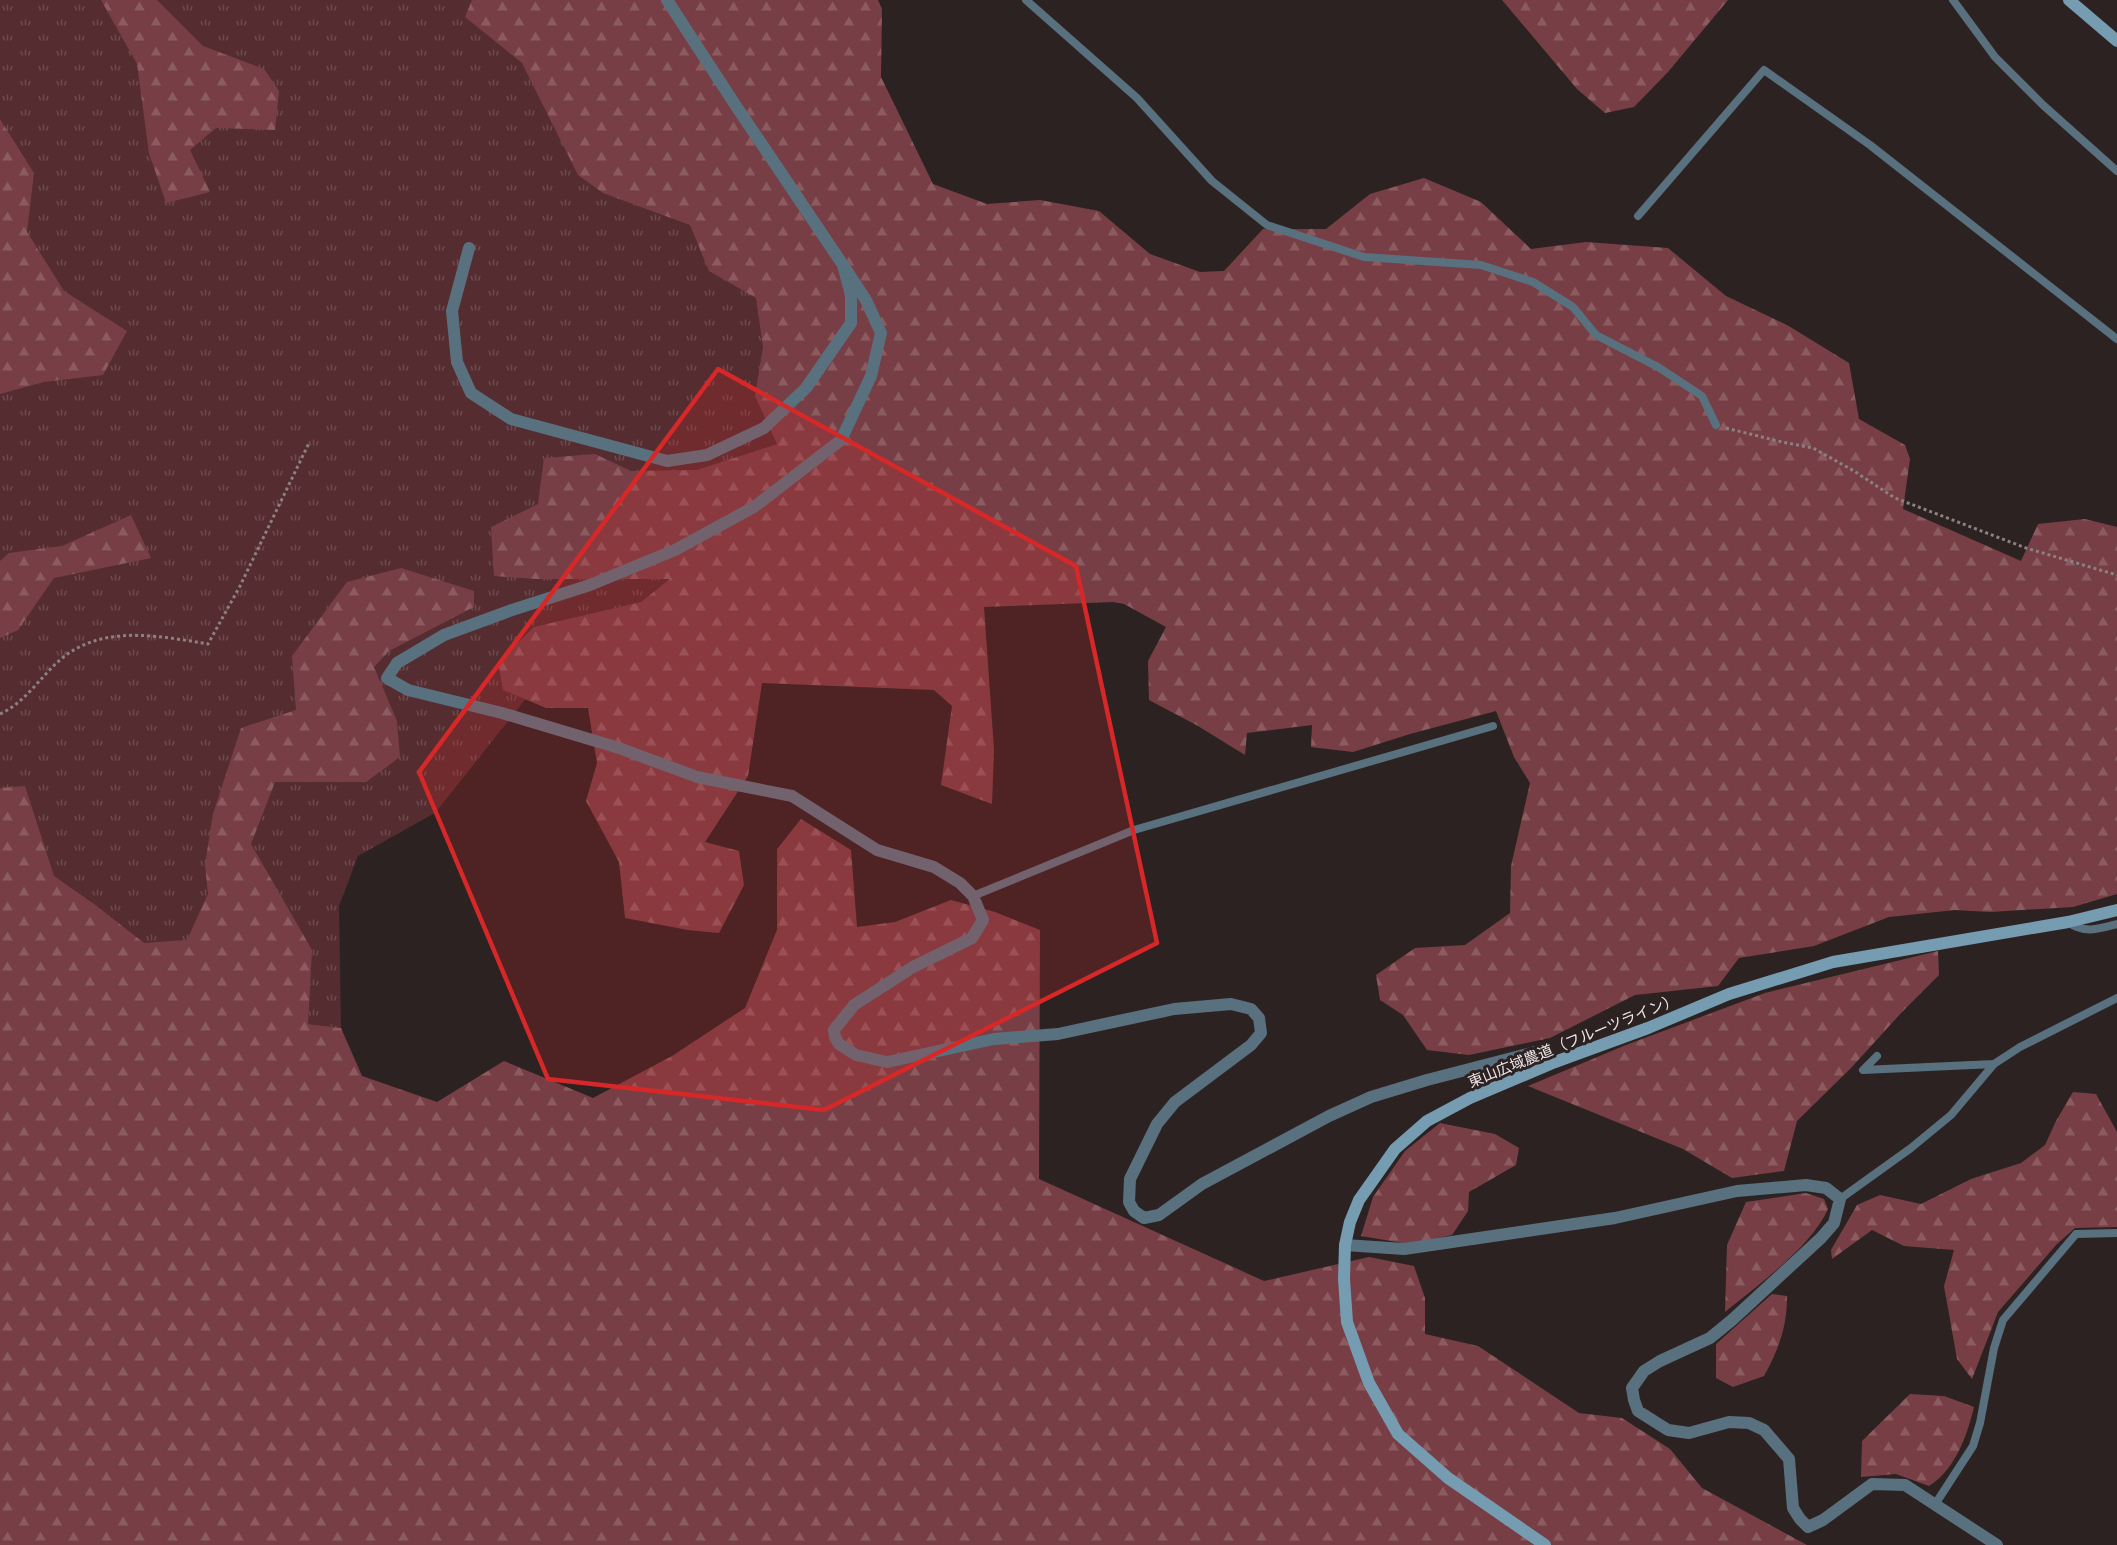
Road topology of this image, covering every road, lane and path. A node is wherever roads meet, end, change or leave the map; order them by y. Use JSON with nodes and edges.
{"nodes":[{"id":1,"x":667,"y":0,"type":"edge"},
{"id":2,"x":1026,"y":0,"type":"edge"},
{"id":3,"x":1953,"y":0,"type":"edge"},
{"id":4,"x":2069,"y":0,"type":"edge"},
{"id":5,"x":2117,"y":41,"type":"edge"},
{"id":6,"x":2117,"y":171,"type":"edge"},
{"id":7,"x":1638,"y":216,"type":"dead end"},
{"id":8,"x":469,"y":248,"type":"dead end"},
{"id":9,"x":843,"y":265,"type":"junction"},
{"id":10,"x":2117,"y":339,"type":"edge"},
{"id":11,"x":1716,"y":425,"type":"joint"},
{"id":12,"x":309,"y":443,"type":"dead end"},
{"id":13,"x":2117,"y":575,"type":"edge"},
{"id":14,"x":0,"y":714,"type":"edge"},
{"id":15,"x":1493,"y":726,"type":"dead end"},
{"id":16,"x":973,"y":896,"type":"junction"},
{"id":17,"x":2117,"y":910,"type":"edge"},
{"id":18,"x":2068,"y":922,"type":"junction"},
{"id":19,"x":2117,"y":924,"type":"edge"},
{"id":20,"x":2117,"y":998,"type":"edge"},
{"id":21,"x":1877,"y":1056,"type":"dead end"},
{"id":22,"x":1555,"y":1062,"type":"junction"},
{"id":23,"x":1995,"y":1064,"type":"junction"},
{"id":24,"x":1840,"y":1199,"type":"junction"},
{"id":25,"x":2117,"y":1233,"type":"edge"},
{"id":26,"x":1345,"y":1245,"type":"junction"},
{"id":27,"x":1936,"y":1503,"type":"junction"},
{"id":28,"x":1545,"y":1545,"type":"edge"},
{"id":29,"x":1997,"y":1545,"type":"edge"}],
"edges":[{"from":1,"to":9,"type":"street"},
{"from":2,"to":11,"type":"lane"},
{"from":3,"to":6,"type":"lane"},
{"from":4,"to":5,"type":"street"},
{"from":7,"to":10,"type":"lane"},
{"from":8,"to":9,"type":"street"},
{"from":9,"to":16,"type":"street"},
{"from":11,"to":13,"type":"path"},
{"from":12,"to":14,"type":"path"},
{"from":15,"to":16,"type":"lane"},
{"from":16,"to":22,"type":"street"},
{"from":17,"to":18,"type":"street","name":"東山広域農道（フルーツライン）"},
{"from":18,"to":19,"type":"lane"},
{"from":18,"to":22,"type":"street","name":"東山広域農道（フルーツライン）"},
{"from":20,"to":23,"type":"lane"},
{"from":21,"to":23,"type":"lane"},
{"from":22,"to":26,"type":"street","name":"東山広域農道（フルーツライン）"},
{"from":23,"to":24,"type":"lane"},
{"from":24,"to":26,"type":"street"},
{"from":24,"to":27,"type":"street"},
{"from":25,"to":27,"type":"lane"},
{"from":26,"to":28,"type":"street","name":"東山広域農道（フルーツライン）"},
{"from":27,"to":29,"type":"street"}]}
